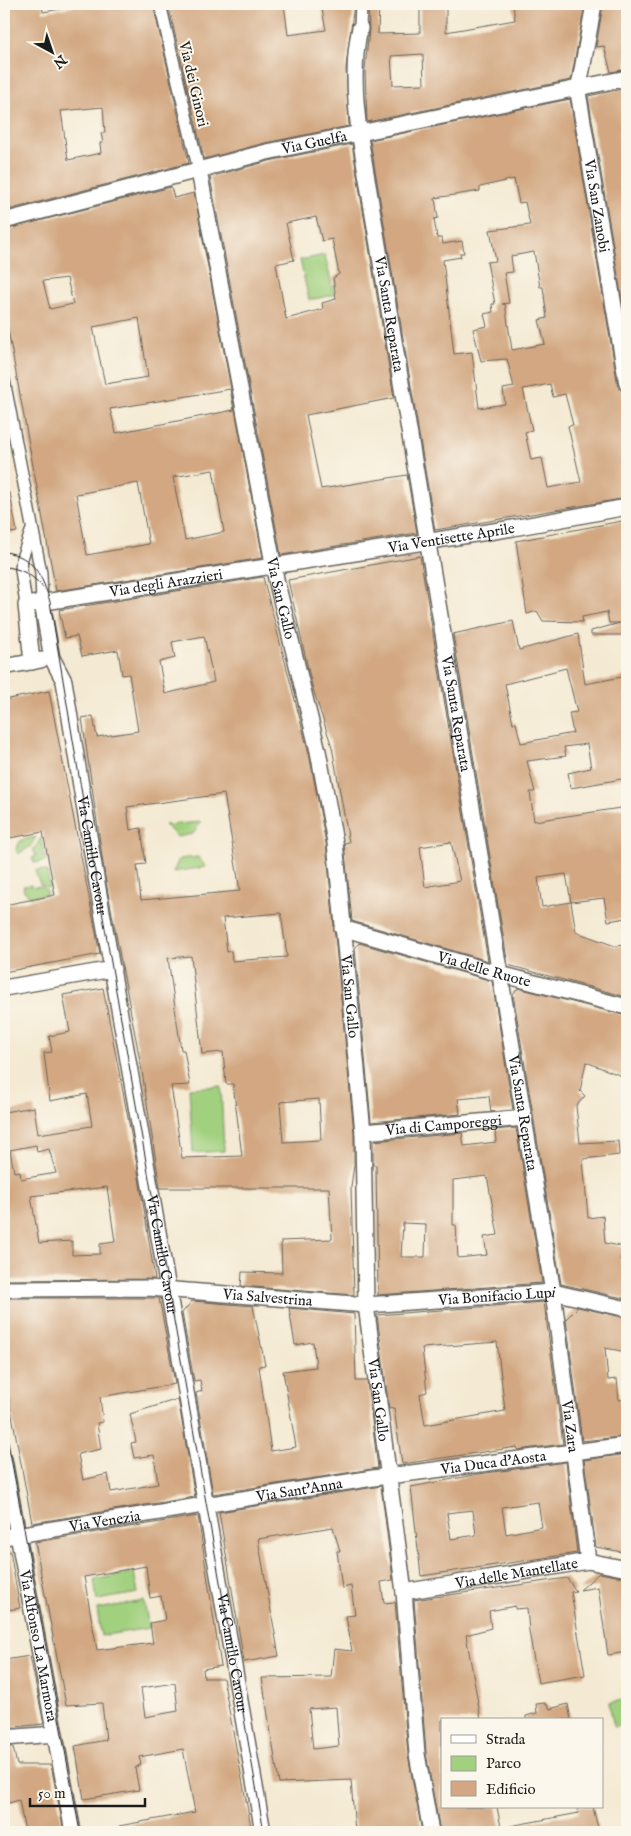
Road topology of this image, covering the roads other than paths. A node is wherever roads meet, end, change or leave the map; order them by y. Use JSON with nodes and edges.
{"nodes":[{"id":1,"x":160,"y":4,"type":"edge"},
{"id":2,"x":361,"y":4,"type":"edge"},
{"id":3,"x":594,"y":4,"type":"edge"},
{"id":4,"x":360,"y":28,"type":"joint"},
{"id":5,"x":627,"y":78,"type":"edge"},
{"id":6,"x":578,"y":88,"type":"junction"},
{"id":7,"x":360,"y":133,"type":"junction"},
{"id":8,"x":199,"y":171,"type":"junction"},
{"id":9,"x":4,"y":221,"type":"edge"},
{"id":10,"x":4,"y":380,"type":"edge"},
{"id":11,"x":627,"y":384,"type":"edge"},
{"id":12,"x":627,"y":507,"type":"edge"},
{"id":13,"x":31,"y":523,"type":"junction"},
{"id":14,"x":428,"y":541,"type":"junction"},
{"id":15,"x":274,"y":566,"type":"junction"},
{"id":16,"x":42,"y":603,"type":"junction"},
{"id":17,"x":26,"y":605,"type":"junction"},
{"id":18,"x":52,"y":658,"type":"junction"},
{"id":19,"x":32,"y":662,"type":"junction"},
{"id":20,"x":4,"y":667,"type":"edge"},
{"id":21,"x":342,"y":928,"type":"junction"},
{"id":22,"x":113,"y":969,"type":"junction"},
{"id":23,"x":500,"y":974,"type":"junction"},
{"id":24,"x":4,"y":988,"type":"edge"},
{"id":25,"x":627,"y":1007,"type":"edge"},
{"id":26,"x":525,"y":1118,"type":"junction"},
{"id":27,"x":363,"y":1132,"type":"junction"},
{"id":28,"x":4,"y":1288,"type":"edge"},
{"id":29,"x":170,"y":1289,"type":"junction"},
{"id":30,"x":553,"y":1292,"type":"junction"},
{"id":31,"x":366,"y":1305,"type":"junction"},
{"id":32,"x":627,"y":1309,"type":"edge"},
{"id":33,"x":627,"y":1444,"type":"edge"},
{"id":34,"x":574,"y":1451,"type":"junction"},
{"id":35,"x":4,"y":1459,"type":"edge"},
{"id":36,"x":390,"y":1476,"type":"junction"},
{"id":37,"x":207,"y":1504,"type":"junction"},
{"id":38,"x":11,"y":1536,"type":"edge"},
{"id":39,"x":588,"y":1561,"type":"junction"},
{"id":40,"x":627,"y":1569,"type":"edge"},
{"id":41,"x":404,"y":1592,"type":"junction"},
{"id":42,"x":55,"y":1734,"type":"junction"},
{"id":43,"x":4,"y":1738,"type":"edge"},
{"id":44,"x":73,"y":1832,"type":"edge"},
{"id":45,"x":263,"y":1832,"type":"edge"},
{"id":46,"x":431,"y":1832,"type":"edge"}],
"edges":[{"from":1,"to":8,"type":"street","name":"Via dei Ginori"},
{"from":2,"to":4,"type":"street"},
{"from":3,"to":6,"type":"street"},
{"from":4,"to":7,"type":"street","name":"Via Santa Reparata"},
{"from":5,"to":6,"type":"street","name":"Via Guelfa"},
{"from":6,"to":7,"type":"street","name":"Via Guelfa"},
{"from":6,"to":11,"type":"street","name":"Via San Zanobi"},
{"from":7,"to":8,"type":"street","name":"Via Guelfa"},
{"from":7,"to":14,"type":"street","name":"Via Santa Reparata"},
{"from":8,"to":9,"type":"street","name":"Via Guelfa"},
{"from":8,"to":15,"type":"street","name":"Via San Gallo"},
{"from":10,"to":13,"type":"street"},
{"from":12,"to":14,"type":"street","name":"Via Ventisette Aprile"},
{"from":13,"to":16,"type":"street"},
{"from":13,"to":17,"type":"street"},
{"from":14,"to":15,"type":"street","name":"Via Ventisette Aprile"},
{"from":14,"to":23,"type":"street","name":"Via Santa Reparata"},
{"from":15,"to":16,"type":"street","name":"Via degli Arazzieri"},
{"from":15,"to":21,"type":"street","name":"Via San Gallo"},
{"from":16,"to":17,"type":"street","name":"Via degli Arazzieri"},
{"from":16,"to":18,"type":"street","name":"Via Camillo Cavour"},
{"from":17,"to":19,"type":"street"},
{"from":18,"to":19,"type":"street"},
{"from":18,"to":22,"type":"street","name":"Via Camillo Cavour"},
{"from":19,"to":20,"type":"street"},
{"from":21,"to":23,"type":"street","name":"Via delle Ruote"},
{"from":21,"to":27,"type":"street","name":"Via San Gallo"},
{"from":22,"to":24,"type":"street"},
{"from":22,"to":29,"type":"street","name":"Via Camillo Cavour"},
{"from":23,"to":25,"type":"street","name":"Via delle Ruote"},
{"from":23,"to":26,"type":"street","name":"Via Santa Reparata"},
{"from":26,"to":27,"type":"street","name":"Via di Camporeggi"},
{"from":26,"to":30,"type":"street","name":"Via Santa Reparata"},
{"from":27,"to":31,"type":"street","name":"Via San Gallo"},
{"from":28,"to":29,"type":"street","name":"Via Salvestrina"},
{"from":29,"to":31,"type":"street","name":"Via Salvestrina"},
{"from":29,"to":37,"type":"street","name":"Via Camillo Cavour"},
{"from":30,"to":31,"type":"street","name":"Via Bonifacio Lupi"},
{"from":30,"to":32,"type":"street","name":"Via Bonifacio Lupi"},
{"from":30,"to":34,"type":"street","name":"Via Zara"},
{"from":31,"to":36,"type":"street","name":"Via San Gallo"},
{"from":33,"to":34,"type":"street","name":"Via Duca d'Aosta"},
{"from":34,"to":36,"type":"street","name":"Via Duca d'Aosta"},
{"from":34,"to":39,"type":"street","name":"Via Zara"},
{"from":35,"to":38,"type":"street","name":"Via Alfonso La Marmora"},
{"from":36,"to":37,"type":"street","name":"Via Sant'Anna"},
{"from":36,"to":41,"type":"street","name":"Via San Gallo"},
{"from":37,"to":38,"type":"street","name":"Via Venezia"},
{"from":37,"to":45,"type":"street","name":"Via Camillo Cavour"},
{"from":38,"to":42,"type":"street","name":"Via Alfonso La Marmora"},
{"from":39,"to":40,"type":"street","name":"Via delle Mantellate"},
{"from":39,"to":41,"type":"street","name":"Via delle Mantellate"},
{"from":41,"to":46,"type":"street","name":"Via San Gallo"},
{"from":42,"to":43,"type":"street"},
{"from":42,"to":44,"type":"street","name":"Via Alfonso La Marmora"}]}
